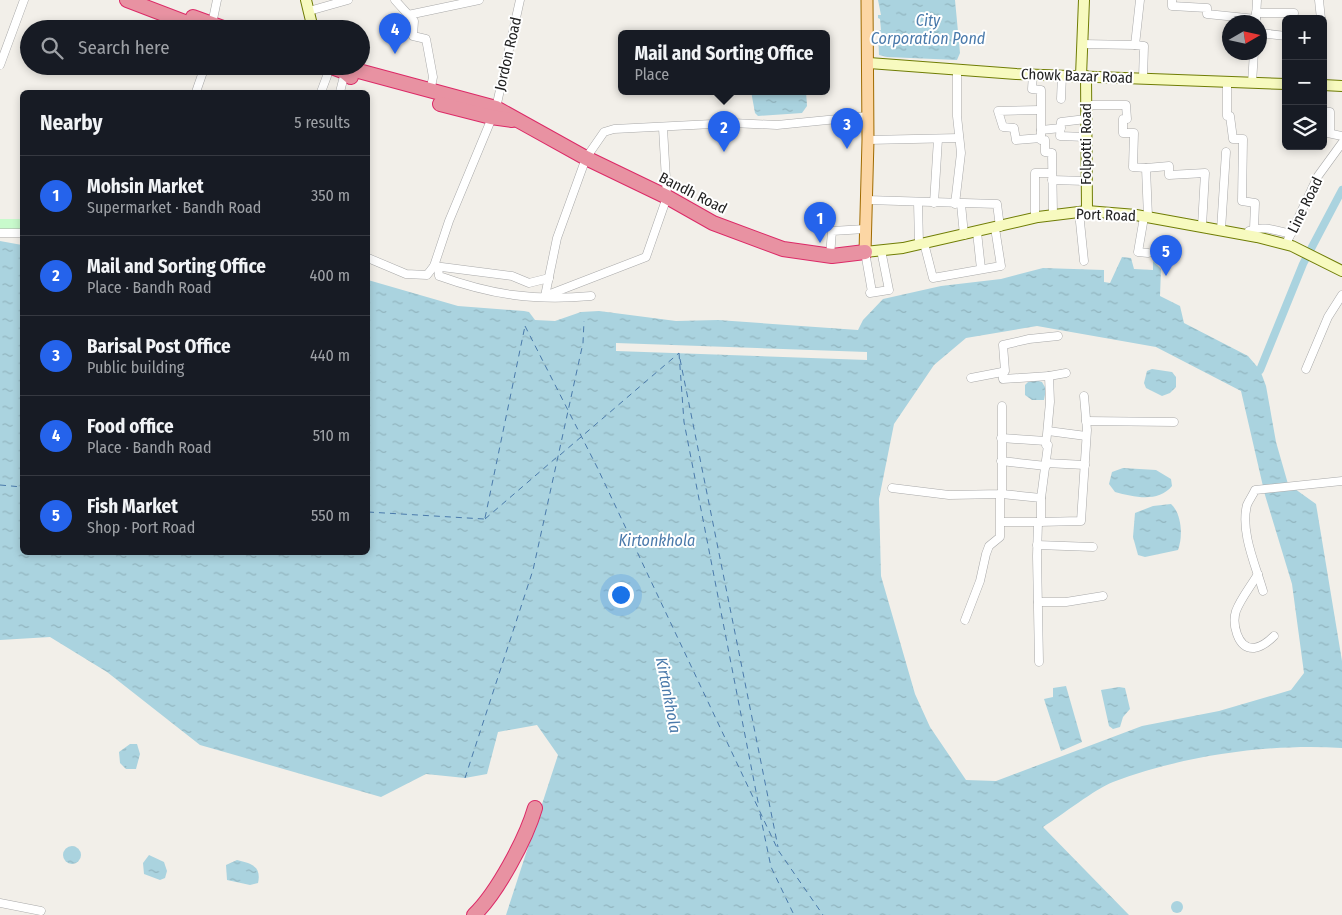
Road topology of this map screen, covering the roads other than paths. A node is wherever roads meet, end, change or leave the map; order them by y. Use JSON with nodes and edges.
{"nodes":[{"id":1,"x":24,"y":0,"type":"edge"},
{"id":2,"x":127,"y":0,"type":"edge"},
{"id":3,"x":150,"y":0,"type":"edge"},
{"id":4,"x":217,"y":0,"type":"edge"},
{"id":5,"x":306,"y":0,"type":"edge"},
{"id":6,"x":348,"y":0,"type":"edge"},
{"id":7,"x":395,"y":0,"type":"edge"},
{"id":8,"x":479,"y":0,"type":"edge"},
{"id":9,"x":520,"y":0,"type":"edge"},
{"id":10,"x":867,"y":0,"type":"edge"},
{"id":11,"x":1084,"y":0,"type":"edge"},
{"id":12,"x":1140,"y":0,"type":"edge"},
{"id":13,"x":1172,"y":0,"type":"edge"},
{"id":14,"x":1257,"y":0,"type":"edge"},
{"id":15,"x":1319,"y":0,"type":"edge"},
{"id":16,"x":309,"y":11,"type":"junction"},
{"id":17,"x":408,"y":14,"type":"junction"},
{"id":18,"x":1222,"y":15,"type":"edge"},
{"id":19,"x":1256,"y":15,"type":"edge"},
{"id":20,"x":1294,"y":15,"type":"edge"},
{"id":21,"x":1321,"y":15,"type":"edge"},
{"id":22,"x":1267,"y":17,"type":"edge"},
{"id":23,"x":189,"y":20,"type":"edge"},
{"id":24,"x":194,"y":20,"type":"edge"},
{"id":25,"x":209,"y":20,"type":"edge"},
{"id":26,"x":311,"y":20,"type":"edge"},
{"id":27,"x":1267,"y":34,"type":"edge"},
{"id":28,"x":1282,"y":36,"type":"edge"},
{"id":29,"x":1082,"y":44,"type":"junction"},
{"id":30,"x":1135,"y":45,"type":"junction"},
{"id":31,"x":1253,"y":60,"type":"edge"},
{"id":32,"x":869,"y":63,"type":"junction"},
{"id":33,"x":0,"y":65,"type":"edge"},
{"id":34,"x":957,"y":70,"type":"junction"},
{"id":35,"x":370,"y":74,"type":"edge"},
{"id":36,"x":1033,"y":74,"type":"junction"},
{"id":37,"x":202,"y":75,"type":"edge"},
{"id":38,"x":327,"y":75,"type":"edge"},
{"id":39,"x":344,"y":75,"type":"edge"},
{"id":40,"x":348,"y":75,"type":"edge"},
{"id":41,"x":1062,"y":75,"type":"junction"},
{"id":42,"x":1084,"y":76,"type":"junction"},
{"id":43,"x":1143,"y":78,"type":"junction"},
{"id":44,"x":1227,"y":82,"type":"junction"},
{"id":45,"x":1252,"y":82,"type":"junction"},
{"id":46,"x":1282,"y":84,"type":"edge"},
{"id":47,"x":1327,"y":85,"type":"edge"},
{"id":48,"x":1342,"y":86,"type":"edge"},
{"id":49,"x":197,"y":90,"type":"edge"},
{"id":50,"x":322,"y":90,"type":"edge"},
{"id":51,"x":340,"y":90,"type":"edge"},
{"id":52,"x":430,"y":92,"type":"junction"},
{"id":53,"x":1061,"y":99,"type":"dead end"},
{"id":54,"x":1086,"y":105,"type":"junction"},
{"id":55,"x":1040,"y":110,"type":"junction"},
{"id":56,"x":1327,"y":112,"type":"edge"},
{"id":57,"x":493,"y":113,"type":"junction"},
{"id":58,"x":868,"y":116,"type":"junction"},
{"id":59,"x":1086,"y":119,"type":"junction"},
{"id":60,"x":663,"y":128,"type":"junction"},
{"id":61,"x":1061,"y":128,"type":"junction"},
{"id":62,"x":1327,"y":132,"type":"edge"},
{"id":63,"x":1041,"y":134,"type":"junction"},
{"id":64,"x":1342,"y":136,"type":"edge"},
{"id":65,"x":1085,"y":137,"type":"junction"},
{"id":66,"x":960,"y":138,"type":"junction"},
{"id":67,"x":938,"y":139,"type":"junction"},
{"id":68,"x":868,"y":140,"type":"junction"},
{"id":69,"x":1342,"y":143,"type":"edge"},
{"id":70,"x":1226,"y":152,"type":"dead end"},
{"id":71,"x":586,"y":158,"type":"junction"},
{"id":72,"x":1146,"y":168,"type":"junction"},
{"id":73,"x":1052,"y":177,"type":"junction"},
{"id":74,"x":1086,"y":180,"type":"junction"},
{"id":75,"x":667,"y":197,"type":"junction"},
{"id":76,"x":867,"y":200,"type":"junction"},
{"id":77,"x":918,"y":202,"type":"junction"},
{"id":78,"x":934,"y":202,"type":"junction"},
{"id":79,"x":958,"y":204,"type":"junction"},
{"id":80,"x":1083,"y":212,"type":"junction"},
{"id":81,"x":1053,"y":216,"type":"junction"},
{"id":82,"x":1146,"y":217,"type":"junction"},
{"id":83,"x":1035,"y":218,"type":"junction"},
{"id":84,"x":1202,"y":226,"type":"junction"},
{"id":85,"x":998,"y":227,"type":"junction"},
{"id":86,"x":865,"y":229,"type":"junction"},
{"id":87,"x":1254,"y":229,"type":"junction"},
{"id":88,"x":1221,"y":230,"type":"junction"},
{"id":89,"x":977,"y":232,"type":"junction"},
{"id":90,"x":0,"y":233,"type":"edge"},
{"id":91,"x":20,"y":234,"type":"edge"},
{"id":92,"x":1244,"y":234,"type":"junction"},
{"id":93,"x":1291,"y":234,"type":"junction"},
{"id":94,"x":964,"y":235,"type":"junction"},
{"id":95,"x":922,"y":244,"type":"junction"},
{"id":96,"x":1289,"y":245,"type":"junction"},
{"id":97,"x":881,"y":250,"type":"junction"},
{"id":98,"x":865,"y":252,"type":"junction"},
{"id":99,"x":1148,"y":254,"type":"dead end"},
{"id":100,"x":830,"y":256,"type":"junction"},
{"id":101,"x":370,"y":259,"type":"edge"},
{"id":102,"x":1084,"y":261,"type":"dead end"},
{"id":103,"x":436,"y":266,"type":"junction"},
{"id":104,"x":981,"y":269,"type":"junction"},
{"id":105,"x":1342,"y":271,"type":"edge"},
{"id":106,"x":549,"y":278,"type":"junction"},
{"id":107,"x":1342,"y":295,"type":"edge"},
{"id":108,"x":545,"y":296,"type":"junction"},
{"id":109,"x":591,"y":296,"type":"dead end"},
{"id":110,"x":1058,"y":336,"type":"dead end"},
{"id":111,"x":1306,"y":369,"type":"dead end"},
{"id":112,"x":1002,"y":372,"type":"junction"},
{"id":113,"x":1066,"y":373,"type":"dead end"},
{"id":114,"x":1049,"y":376,"type":"junction"},
{"id":115,"x":971,"y":378,"type":"dead end"},
{"id":116,"x":1084,"y":396,"type":"dead end"},
{"id":117,"x":1002,"y":406,"type":"dead end"},
{"id":118,"x":1086,"y":421,"type":"junction"},
{"id":119,"x":1174,"y":422,"type":"dead end"},
{"id":120,"x":1048,"y":431,"type":"junction"},
{"id":121,"x":1086,"y":436,"type":"junction"},
{"id":122,"x":1001,"y":438,"type":"junction"},
{"id":123,"x":1046,"y":442,"type":"junction"},
{"id":124,"x":1001,"y":461,"type":"junction"},
{"id":125,"x":1046,"y":464,"type":"junction"},
{"id":126,"x":1085,"y":465,"type":"junction"},
{"id":127,"x":1342,"y":481,"type":"edge"},
{"id":128,"x":892,"y":488,"type":"dead end"},
{"id":129,"x":1001,"y":494,"type":"junction"},
{"id":130,"x":1041,"y":498,"type":"junction"},
{"id":131,"x":1000,"y":522,"type":"junction"},
{"id":132,"x":1040,"y":522,"type":"junction"},
{"id":133,"x":1037,"y":545,"type":"junction"},
{"id":134,"x":1093,"y":548,"type":"dead end"},
{"id":135,"x":1258,"y":574,"type":"junction"},
{"id":136,"x":1263,"y":591,"type":"dead end"},
{"id":137,"x":1103,"y":596,"type":"dead end"},
{"id":138,"x":1038,"y":602,"type":"junction"},
{"id":139,"x":965,"y":620,"type":"dead end"},
{"id":140,"x":1274,"y":636,"type":"dead end"},
{"id":141,"x":1039,"y":662,"type":"dead end"},
{"id":142,"x":535,"y":808,"type":"dead end"},
{"id":143,"x":0,"y":903,"type":"edge"},
{"id":144,"x":41,"y":911,"type":"dead end"},
{"id":145,"x":474,"y":915,"type":"edge"}],
"edges":[{"from":1,"to":33,"type":"street"},
{"from":2,"to":23,"type":"highway"},
{"from":3,"to":24,"type":"highway"},
{"from":4,"to":25,"type":"street"},
{"from":5,"to":16,"type":"main road"},
{"from":6,"to":16,"type":"street"},
{"from":7,"to":17,"type":"street"},
{"from":8,"to":17,"type":"street"},
{"from":9,"to":57,"type":"street","name":"Jordon Road"},
{"from":10,"to":32,"type":"main road"},
{"from":11,"to":29,"type":"main road","name":"Folpotti Road"},
{"from":12,"to":30,"type":"street"},
{"from":13,"to":18,"type":"street"},
{"from":14,"to":19,"type":"street"},
{"from":15,"to":21,"type":"street"},
{"from":16,"to":26,"type":"main road"},
{"from":17,"to":52,"type":"street"},
{"from":20,"to":22,"type":"street"},
{"from":27,"to":28,"type":"street"},
{"from":29,"to":30,"type":"street"},
{"from":29,"to":42,"type":"main road","name":"Folpotti Road"},
{"from":30,"to":43,"type":"street"},
{"from":31,"to":45,"type":"street"},
{"from":32,"to":34,"type":"main road","name":"Chowk Bazar Road"},
{"from":32,"to":58,"type":"main road"},
{"from":34,"to":36,"type":"main road","name":"Chowk Bazar Road"},
{"from":34,"to":66,"type":"street"},
{"from":35,"to":52,"type":"highway","name":"Bandh Road"},
{"from":36,"to":41,"type":"main road","name":"Chowk Bazar Road"},
{"from":36,"to":55,"type":"street"},
{"from":37,"to":49,"type":"street"},
{"from":38,"to":50,"type":"street"},
{"from":39,"to":51,"type":"street"},
{"from":40,"to":57,"type":"highway","name":"Bandh Road"},
{"from":41,"to":42,"type":"main road","name":"Chowk Bazar Road"},
{"from":41,"to":53,"type":"street"},
{"from":42,"to":43,"type":"main road","name":"Chowk Bazar Road"},
{"from":42,"to":54,"type":"main road","name":"Folpotti Road"},
{"from":43,"to":44,"type":"main road","name":"Chowk Bazar Road"},
{"from":44,"to":45,"type":"main road","name":"Chowk Bazar Road"},
{"from":44,"to":87,"type":"street"},
{"from":45,"to":46,"type":"main road","name":"Chowk Bazar Road"},
{"from":47,"to":48,"type":"main road"},
{"from":52,"to":57,"type":"highway","name":"Bandh Road"},
{"from":54,"to":59,"type":"main road","name":"Folpotti Road"},
{"from":54,"to":72,"type":"street"},
{"from":55,"to":63,"type":"street"},
{"from":55,"to":63,"type":"street"},
{"from":56,"to":62,"type":"street"},
{"from":57,"to":71,"type":"highway","name":"Bandh Road"},
{"from":57,"to":103,"type":"street","name":"Jordon Road"},
{"from":58,"to":60,"type":"street"},
{"from":58,"to":68,"type":"main road"},
{"from":59,"to":61,"type":"street"},
{"from":59,"to":65,"type":"main road","name":"Folpotti Road"},
{"from":60,"to":71,"type":"street"},
{"from":60,"to":75,"type":"street"},
{"from":61,"to":63,"type":"street"},
{"from":61,"to":65,"type":"street"},
{"from":62,"to":64,"type":"street"},
{"from":63,"to":73,"type":"street"},
{"from":65,"to":74,"type":"main road","name":"Folpotti Road"},
{"from":66,"to":67,"type":"street"},
{"from":66,"to":79,"type":"street"},
{"from":67,"to":68,"type":"street"},
{"from":67,"to":78,"type":"street"},
{"from":68,"to":76,"type":"main road"},
{"from":69,"to":93,"type":"street","name":"Line Road"},
{"from":70,"to":88,"type":"street"},
{"from":71,"to":75,"type":"highway","name":"Bandh Road"},
{"from":71,"to":106,"type":"street"},
{"from":72,"to":82,"type":"street"},
{"from":72,"to":84,"type":"street"},
{"from":73,"to":74,"type":"street"},
{"from":73,"to":81,"type":"street"},
{"from":73,"to":83,"type":"street"},
{"from":74,"to":80,"type":"main road","name":"Folpotti Road"},
{"from":75,"to":100,"type":"highway","name":"Bandh Road"},
{"from":75,"to":108,"type":"street"},
{"from":76,"to":77,"type":"street"},
{"from":76,"to":86,"type":"main road"},
{"from":77,"to":78,"type":"street"},
{"from":77,"to":95,"type":"street"},
{"from":78,"to":79,"type":"street"},
{"from":79,"to":85,"type":"street"},
{"from":79,"to":94,"type":"street"},
{"from":80,"to":81,"type":"main road","name":"Port Road"},
{"from":80,"to":82,"type":"main road","name":"Port Road"},
{"from":80,"to":102,"type":"street"},
{"from":81,"to":83,"type":"main road","name":"Port Road"},
{"from":82,"to":84,"type":"main road","name":"Port Road"},
{"from":82,"to":99,"type":"street"},
{"from":83,"to":85,"type":"main road","name":"Port Road"},
{"from":84,"to":88,"type":"main road","name":"Port Road"},
{"from":85,"to":89,"type":"main road","name":"Port Road"},
{"from":85,"to":104,"type":"street"},
{"from":86,"to":98,"type":"main road"},
{"from":86,"to":100,"type":"street"},
{"from":87,"to":92,"type":"street"},
{"from":87,"to":93,"type":"street"},
{"from":88,"to":92,"type":"main road","name":"Port Road"},
{"from":89,"to":94,"type":"main road","name":"Port Road"},
{"from":89,"to":104,"type":"street"},
{"from":90,"to":91,"type":"street"},
{"from":92,"to":96,"type":"main road","name":"Port Road"},
{"from":93,"to":96,"type":"street","name":"Line Road"},
{"from":94,"to":95,"type":"main road","name":"Port Road"},
{"from":95,"to":97,"type":"main road","name":"Port Road"},
{"from":95,"to":104,"type":"street"},
{"from":96,"to":105,"type":"main road","name":"Port Road"},
{"from":97,"to":98,"type":"main road","name":"Port Road"},
{"from":97,"to":98,"type":"street"},
{"from":98,"to":100,"type":"highway","name":"Bandh Road"},
{"from":101,"to":103,"type":"street"},
{"from":103,"to":106,"type":"street"},
{"from":103,"to":108,"type":"street"},
{"from":106,"to":108,"type":"street"},
{"from":107,"to":111,"type":"street"},
{"from":108,"to":109,"type":"street"},
{"from":110,"to":112,"type":"street"},
{"from":112,"to":114,"type":"street"},
{"from":112,"to":115,"type":"street"},
{"from":113,"to":114,"type":"street"},
{"from":114,"to":120,"type":"street"},
{"from":116,"to":118,"type":"street"},
{"from":117,"to":122,"type":"street"},
{"from":118,"to":119,"type":"street"},
{"from":118,"to":121,"type":"street"},
{"from":120,"to":121,"type":"street"},
{"from":120,"to":123,"type":"street"},
{"from":121,"to":126,"type":"street"},
{"from":122,"to":123,"type":"street"},
{"from":122,"to":124,"type":"street"},
{"from":123,"to":125,"type":"street"},
{"from":124,"to":125,"type":"street"},
{"from":124,"to":129,"type":"street"},
{"from":125,"to":126,"type":"street"},
{"from":125,"to":130,"type":"street"},
{"from":126,"to":132,"type":"street"},
{"from":127,"to":135,"type":"street"},
{"from":128,"to":129,"type":"street"},
{"from":129,"to":130,"type":"street"},
{"from":129,"to":131,"type":"street"},
{"from":130,"to":132,"type":"street"},
{"from":131,"to":132,"type":"street"},
{"from":131,"to":139,"type":"street"},
{"from":132,"to":133,"type":"street"},
{"from":133,"to":134,"type":"street"},
{"from":133,"to":138,"type":"street"},
{"from":135,"to":136,"type":"street"},
{"from":135,"to":140,"type":"street"},
{"from":137,"to":138,"type":"street"},
{"from":138,"to":141,"type":"street"},
{"from":142,"to":145,"type":"highway"},
{"from":143,"to":144,"type":"street"}]}
